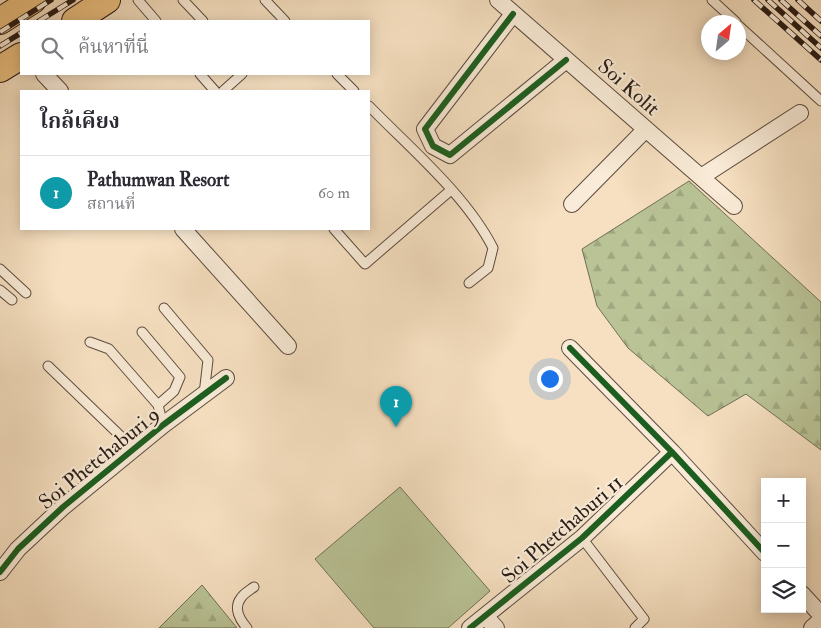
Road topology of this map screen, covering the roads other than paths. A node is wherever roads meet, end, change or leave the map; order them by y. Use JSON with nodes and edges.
{"nodes":[{"id":1,"x":33,"y":0,"type":"edge"},
{"id":2,"x":107,"y":0,"type":"edge"},
{"id":3,"x":138,"y":0,"type":"edge"},
{"id":4,"x":183,"y":0,"type":"edge"},
{"id":5,"x":265,"y":0,"type":"edge"},
{"id":6,"x":498,"y":0,"type":"edge"},
{"id":7,"x":712,"y":0,"type":"edge"},
{"id":8,"x":513,"y":14,"type":"junction"},
{"id":9,"x":728,"y":15,"type":"edge"},
{"id":10,"x":77,"y":20,"type":"edge"},
{"id":11,"x":155,"y":20,"type":"edge"},
{"id":12,"x":202,"y":20,"type":"edge"},
{"id":13,"x":284,"y":20,"type":"edge"},
{"id":14,"x":0,"y":21,"type":"edge"},
{"id":15,"x":746,"y":32,"type":"edge"},
{"id":16,"x":20,"y":57,"type":"edge"},
{"id":17,"x":566,"y":60,"type":"junction"},
{"id":18,"x":0,"y":69,"type":"edge"},
{"id":19,"x":45,"y":75,"type":"edge"},
{"id":20,"x":201,"y":75,"type":"edge"},
{"id":21,"x":241,"y":75,"type":"edge"},
{"id":22,"x":338,"y":75,"type":"edge"},
{"id":23,"x":59,"y":90,"type":"edge"},
{"id":24,"x":214,"y":90,"type":"edge"},
{"id":25,"x":225,"y":90,"type":"edge"},
{"id":26,"x":353,"y":90,"type":"edge"},
{"id":27,"x":821,"y":101,"type":"edge"},
{"id":28,"x":370,"y":107,"type":"edge"},
{"id":29,"x":800,"y":113,"type":"dead end"},
{"id":30,"x":645,"y":130,"type":"junction"},
{"id":31,"x":700,"y":177,"type":"junction"},
{"id":32,"x":451,"y":190,"type":"junction"},
{"id":33,"x":572,"y":204,"type":"dead end"},
{"id":34,"x":734,"y":206,"type":"dead end"},
{"id":35,"x":184,"y":230,"type":"edge"},
{"id":36,"x":335,"y":230,"type":"edge"},
{"id":37,"x":0,"y":269,"type":"edge"},
{"id":38,"x":469,"y":283,"type":"dead end"},
{"id":39,"x":0,"y":290,"type":"edge"},
{"id":40,"x":26,"y":292,"type":"dead end"},
{"id":41,"x":12,"y":300,"type":"dead end"},
{"id":42,"x":164,"y":308,"type":"dead end"},
{"id":43,"x":142,"y":332,"type":"dead end"},
{"id":44,"x":90,"y":342,"type":"dead end"},
{"id":45,"x":288,"y":346,"type":"dead end"},
{"id":46,"x":570,"y":348,"type":"dead end"},
{"id":47,"x":48,"y":366,"type":"dead end"},
{"id":48,"x":226,"y":378,"type":"dead end"},
{"id":49,"x":204,"y":396,"type":"junction"},
{"id":50,"x":158,"y":405,"type":"junction"},
{"id":51,"x":164,"y":425,"type":"junction"},
{"id":52,"x":134,"y":449,"type":"junction"},
{"id":53,"x":672,"y":452,"type":"junction"},
{"id":54,"x":582,"y":538,"type":"junction"},
{"id":55,"x":761,"y":549,"type":"edge"},
{"id":56,"x":0,"y":572,"type":"edge"},
{"id":57,"x":254,"y":587,"type":"dead end"},
{"id":58,"x":806,"y":598,"type":"edge"},
{"id":59,"x":821,"y":614,"type":"edge"},
{"id":60,"x":821,"y":620,"type":"edge"},
{"id":61,"x":490,"y":622,"type":"edge"},
{"id":62,"x":247,"y":628,"type":"edge"},
{"id":63,"x":470,"y":628,"type":"edge"},
{"id":64,"x":635,"y":628,"type":"edge"},
{"id":65,"x":812,"y":628,"type":"edge"}],
"edges":[{"from":1,"to":14,"type":"main road"},
{"from":2,"to":10,"type":"main road"},
{"from":3,"to":11,"type":"lane"},
{"from":4,"to":12,"type":"lane"},
{"from":5,"to":13,"type":"lane"},
{"from":6,"to":8,"type":"street","name":"Soi Kolit"},
{"from":7,"to":9,"type":"lane"},
{"from":8,"to":17,"type":"street","name":"Soi Kolit"},
{"from":8,"to":17,"type":"street"},
{"from":15,"to":27,"type":"lane"},
{"from":16,"to":18,"type":"main road"},
{"from":17,"to":30,"type":"street","name":"Soi Kolit"},
{"from":19,"to":23,"type":"street"},
{"from":20,"to":24,"type":"lane"},
{"from":21,"to":25,"type":"lane"},
{"from":22,"to":26,"type":"lane"},
{"from":28,"to":32,"type":"lane"},
{"from":29,"to":31,"type":"street"},
{"from":30,"to":31,"type":"street","name":"Soi Kolit"},
{"from":30,"to":33,"type":"street"},
{"from":31,"to":34,"type":"street","name":"Soi Kolit"},
{"from":32,"to":36,"type":"lane"},
{"from":32,"to":38,"type":"lane"},
{"from":35,"to":45,"type":"street"},
{"from":37,"to":40,"type":"lane"},
{"from":39,"to":41,"type":"lane"},
{"from":42,"to":49,"type":"lane"},
{"from":43,"to":50,"type":"lane"},
{"from":44,"to":50,"type":"lane"},
{"from":46,"to":53,"type":"street"},
{"from":47,"to":52,"type":"lane"},
{"from":48,"to":49,"type":"street","name":"Soi Phetchaburi 9"},
{"from":49,"to":51,"type":"street","name":"Soi Phetchaburi 9"},
{"from":50,"to":51,"type":"lane"},
{"from":51,"to":52,"type":"street","name":"Soi Phetchaburi 9"},
{"from":52,"to":56,"type":"street","name":"Soi Phetchaburi 9"},
{"from":53,"to":54,"type":"street","name":"Soi Phetchaburi 11"},
{"from":53,"to":55,"type":"street"},
{"from":54,"to":61,"type":"street","name":"Soi Phetchaburi 11"},
{"from":54,"to":64,"type":"lane"},
{"from":57,"to":62,"type":"lane"},
{"from":58,"to":59,"type":"street"},
{"from":60,"to":65,"type":"street"},
{"from":61,"to":63,"type":"street","name":"Soi Phetchaburi 11"}]}
